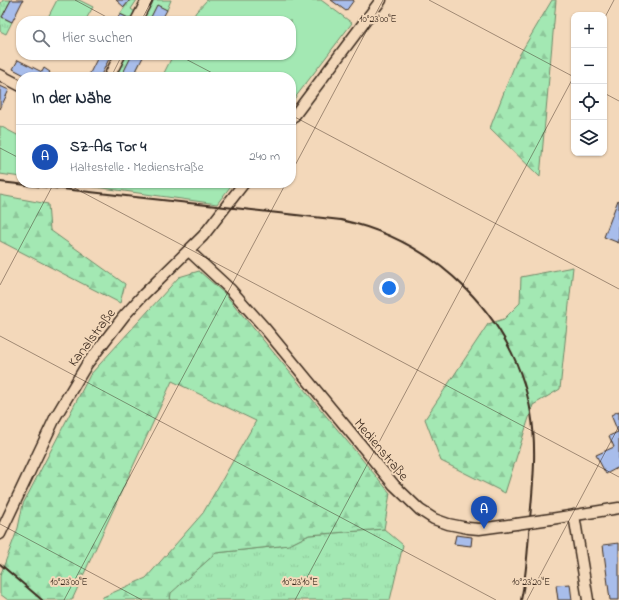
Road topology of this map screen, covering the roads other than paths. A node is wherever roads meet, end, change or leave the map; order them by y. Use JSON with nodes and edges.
{"nodes":[{"id":1,"x":147,"y":0,"type":"edge"},
{"id":2,"x":381,"y":0,"type":"edge"},
{"id":3,"x":139,"y":16,"type":"edge"},
{"id":4,"x":118,"y":60,"type":"edge"},
{"id":5,"x":112,"y":72,"type":"edge"},
{"id":6,"x":0,"y":75,"type":"edge"},
{"id":7,"x":16,"y":83,"type":"edge"},
{"id":8,"x":296,"y":113,"type":"edge"},
{"id":9,"x":240,"y":188,"type":"edge"},
{"id":10,"x":189,"y":251,"type":"junction"},
{"id":11,"x":619,"y":508,"type":"edge"},
{"id":12,"x":574,"y":515,"type":"junction"},
{"id":13,"x":0,"y":534,"type":"edge"},
{"id":14,"x":588,"y":600,"type":"edge"}],
"edges":[{"from":1,"to":3,"type":"street"},
{"from":2,"to":8,"type":"street"},
{"from":4,"to":5,"type":"street"},
{"from":6,"to":7,"type":"street"},
{"from":9,"to":10,"type":"street","name":"Kanalstraße"},
{"from":10,"to":12,"type":"street","name":"Medienstraße","bridge":true},
{"from":10,"to":13,"type":"street","name":"Kanalstraße"},
{"from":11,"to":12,"type":"street","name":"Medienstraße"},
{"from":12,"to":14,"type":"street"}]}
